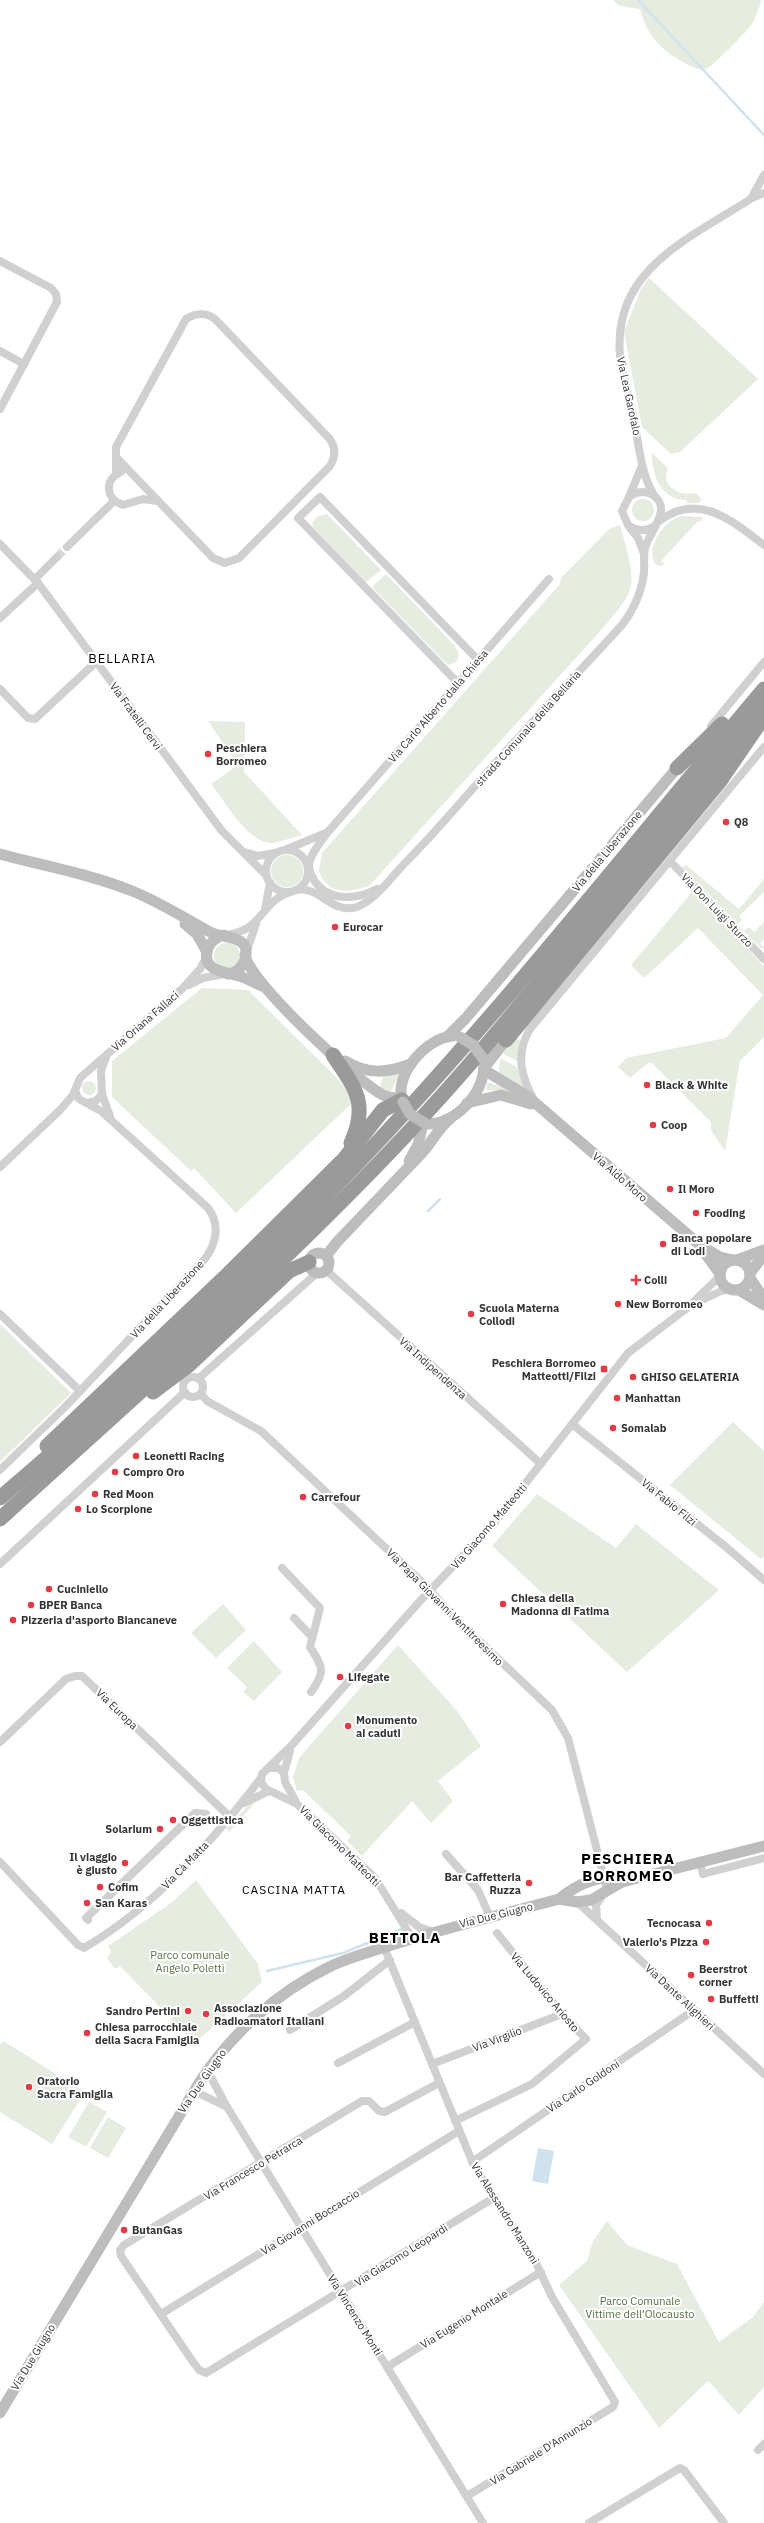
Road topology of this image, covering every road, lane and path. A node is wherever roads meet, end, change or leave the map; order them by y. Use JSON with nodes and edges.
{"nodes":[{"id":1,"x":764,"y":175,"type":"edge"},
{"id":2,"x":764,"y":193,"type":"edge"},
{"id":3,"x":752,"y":198,"type":"junction"},
{"id":4,"x":0,"y":261,"type":"edge"},
{"id":5,"x":0,"y":351,"type":"edge"},
{"id":6,"x":24,"y":364,"type":"junction"},
{"id":7,"x":0,"y":409,"type":"edge"},
{"id":8,"x":116,"y":457,"type":"junction"},
{"id":9,"x":642,"y":463,"type":"junction"},
{"id":10,"x":116,"y":474,"type":"junction"},
{"id":11,"x":133,"y":474,"type":"junction"},
{"id":12,"x":140,"y":482,"type":"junction"},
{"id":13,"x":629,"y":497,"type":"junction"},
{"id":14,"x":656,"y":498,"type":"junction"},
{"id":15,"x":114,"y":501,"type":"junction"},
{"id":16,"x":157,"y":501,"type":"junction"},
{"id":17,"x":134,"y":502,"type":"junction"},
{"id":18,"x":680,"y":510,"type":"junction"},
{"id":19,"x":658,"y":523,"type":"junction"},
{"id":20,"x":628,"y":525,"type":"junction"},
{"id":21,"x":0,"y":544,"type":"edge"},
{"id":22,"x":764,"y":545,"type":"edge"},
{"id":23,"x":67,"y":547,"type":"tunnel mouth"},
{"id":24,"x":644,"y":555,"type":"junction"},
{"id":25,"x":57,"y":557,"type":"tunnel mouth"},
{"id":26,"x":549,"y":579,"type":"dead end"},
{"id":27,"x":36,"y":581,"type":"junction"},
{"id":28,"x":0,"y":618,"type":"edge"},
{"id":29,"x":478,"y":660,"type":"junction"},
{"id":30,"x":96,"y":662,"type":"junction"},
{"id":31,"x":764,"y":662,"type":"edge"},
{"id":32,"x":764,"y":677,"type":"edge"},
{"id":33,"x":458,"y":683,"type":"junction"},
{"id":34,"x":0,"y":689,"type":"edge"},
{"id":35,"x":764,"y":689,"type":"edge"},
{"id":36,"x":764,"y":706,"type":"edge"},
{"id":37,"x":764,"y":716,"type":"edge"},
{"id":38,"x":764,"y":747,"type":"edge"},
{"id":39,"x":677,"y":768,"type":"junction"},
{"id":40,"x":327,"y":833,"type":"junction"},
{"id":41,"x":241,"y":851,"type":"junction"},
{"id":42,"x":281,"y":851,"type":"junction"},
{"id":43,"x":0,"y":854,"type":"edge"},
{"id":44,"x":670,"y":861,"type":"junction"},
{"id":45,"x":268,"y":879,"type":"junction"},
{"id":46,"x":382,"y":886,"type":"junction"},
{"id":47,"x":294,"y":890,"type":"junction"},
{"id":48,"x":163,"y":906,"type":"junction"},
{"id":49,"x":266,"y":910,"type":"junction"},
{"id":50,"x":256,"y":923,"type":"junction"},
{"id":51,"x":225,"y":935,"type":"junction"},
{"id":52,"x":207,"y":954,"type":"junction"},
{"id":53,"x":246,"y":954,"type":"junction"},
{"id":54,"x":764,"y":959,"type":"edge"},
{"id":55,"x":226,"y":974,"type":"junction"},
{"id":56,"x":264,"y":987,"type":"junction"},
{"id":57,"x":183,"y":988,"type":"junction"},
{"id":58,"x":536,"y":1022,"type":"junction"},
{"id":59,"x":447,"y":1037,"type":"junction"},
{"id":60,"x":506,"y":1040,"type":"junction"},
{"id":61,"x":107,"y":1054,"type":"junction"},
{"id":62,"x":333,"y":1055,"type":"junction"},
{"id":63,"x":411,"y":1064,"type":"junction"},
{"id":64,"x":484,"y":1066,"type":"junction"},
{"id":65,"x":84,"y":1076,"type":"junction"},
{"id":66,"x":102,"y":1085,"type":"junction"},
{"id":67,"x":75,"y":1091,"type":"junction"},
{"id":68,"x":102,"y":1094,"type":"junction"},
{"id":69,"x":402,"y":1100,"type":"junction"},
{"id":70,"x":84,"y":1102,"type":"junction"},
{"id":71,"x":467,"y":1103,"type":"junction"},
{"id":72,"x":539,"y":1107,"type":"junction"},
{"id":73,"x":60,"y":1110,"type":"junction"},
{"id":74,"x":451,"y":1118,"type":"junction"},
{"id":75,"x":114,"y":1122,"type":"junction"},
{"id":76,"x":422,"y":1124,"type":"junction"},
{"id":77,"x":345,"y":1158,"type":"junction"},
{"id":78,"x":0,"y":1167,"type":"edge"},
{"id":79,"x":404,"y":1170,"type":"junction"},
{"id":80,"x":701,"y":1246,"type":"junction"},
{"id":81,"x":764,"y":1250,"type":"edge"},
{"id":82,"x":764,"y":1255,"type":"edge"},
{"id":83,"x":735,"y":1260,"type":"junction"},
{"id":84,"x":318,"y":1263,"type":"junction"},
{"id":85,"x":720,"y":1275,"type":"junction"},
{"id":86,"x":750,"y":1275,"type":"junction"},
{"id":87,"x":735,"y":1289,"type":"junction"},
{"id":88,"x":764,"y":1299,"type":"edge"},
{"id":89,"x":764,"y":1304,"type":"edge"},
{"id":90,"x":687,"y":1308,"type":"junction"},
{"id":91,"x":0,"y":1314,"type":"edge"},
{"id":92,"x":199,"y":1378,"type":"junction"},
{"id":93,"x":80,"y":1391,"type":"junction"},
{"id":94,"x":184,"y":1392,"type":"junction"},
{"id":95,"x":201,"y":1394,"type":"junction"},
{"id":96,"x":572,"y":1424,"type":"junction"},
{"id":97,"x":541,"y":1464,"type":"junction"},
{"id":98,"x":0,"y":1470,"type":"edge"},
{"id":99,"x":0,"y":1491,"type":"edge"},
{"id":100,"x":0,"y":1498,"type":"edge"},
{"id":101,"x":0,"y":1519,"type":"edge"},
{"id":102,"x":0,"y":1525,"type":"edge"},
{"id":103,"x":0,"y":1564,"type":"edge"},
{"id":104,"x":282,"y":1568,"type":"dead end"},
{"id":105,"x":764,"y":1580,"type":"edge"},
{"id":106,"x":430,"y":1590,"type":"junction"},
{"id":107,"x":294,"y":1618,"type":"dead end"},
{"id":108,"x":312,"y":1637,"type":"junction"},
{"id":109,"x":311,"y":1692,"type":"dead end"},
{"id":110,"x":0,"y":1742,"type":"edge"},
{"id":111,"x":291,"y":1746,"type":"junction"},
{"id":112,"x":270,"y":1768,"type":"junction"},
{"id":113,"x":284,"y":1773,"type":"junction"},
{"id":114,"x":261,"y":1778,"type":"junction"},
{"id":115,"x":285,"y":1782,"type":"junction"},
{"id":116,"x":271,"y":1791,"type":"junction"},
{"id":117,"x":241,"y":1804,"type":"junction"},
{"id":118,"x":297,"y":1804,"type":"junction"},
{"id":119,"x":206,"y":1814,"type":"dead end"},
{"id":120,"x":230,"y":1817,"type":"junction"},
{"id":121,"x":764,"y":1846,"type":"edge"},
{"id":122,"x":446,"y":1854,"type":"dead end"},
{"id":123,"x":764,"y":1858,"type":"edge"},
{"id":124,"x":0,"y":1862,"type":"edge"},
{"id":125,"x":144,"y":1862,"type":"junction"},
{"id":126,"x":700,"y":1862,"type":"junction"},
{"id":127,"x":150,"y":1869,"type":"dead end"},
{"id":128,"x":604,"y":1879,"type":"junction"},
{"id":129,"x":622,"y":1882,"type":"junction"},
{"id":130,"x":574,"y":1888,"type":"junction"},
{"id":131,"x":604,"y":1894,"type":"junction"},
{"id":132,"x":559,"y":1899,"type":"junction"},
{"id":133,"x":577,"y":1902,"type":"junction"},
{"id":134,"x":396,"y":1909,"type":"junction"},
{"id":135,"x":490,"y":1917,"type":"junction"},
{"id":136,"x":597,"y":1919,"type":"junction"},
{"id":137,"x":88,"y":1920,"type":"dead end"},
{"id":138,"x":434,"y":1932,"type":"junction"},
{"id":139,"x":497,"y":1933,"type":"dead end"},
{"id":140,"x":412,"y":1938,"type":"junction"},
{"id":141,"x":384,"y":1947,"type":"junction"},
{"id":142,"x":390,"y":1960,"type":"junction"},
{"id":143,"x":694,"y":2010,"type":"junction"},
{"id":144,"x":562,"y":2014,"type":"junction"},
{"id":145,"x":415,"y":2022,"type":"junction"},
{"id":146,"x":290,"y":2030,"type":"dead end"},
{"id":147,"x":338,"y":2063,"type":"dead end"},
{"id":148,"x":432,"y":2064,"type":"junction"},
{"id":149,"x":207,"y":2070,"type":"junction"},
{"id":150,"x":764,"y":2074,"type":"edge"},
{"id":151,"x":439,"y":2083,"type":"junction"},
{"id":152,"x":194,"y":2091,"type":"junction"},
{"id":153,"x":227,"y":2107,"type":"junction"},
{"id":154,"x":455,"y":2121,"type":"junction"},
{"id":155,"x":459,"y":2131,"type":"junction"},
{"id":156,"x":472,"y":2162,"type":"junction"},
{"id":157,"x":262,"y":2163,"type":"junction"},
{"id":158,"x":495,"y":2197,"type":"junction"},
{"id":159,"x":301,"y":2228,"type":"junction"},
{"id":160,"x":541,"y":2272,"type":"junction"},
{"id":161,"x":341,"y":2292,"type":"junction"},
{"id":162,"x":161,"y":2314,"type":"junction"},
{"id":163,"x":387,"y":2366,"type":"junction"},
{"id":164,"x":615,"y":2404,"type":"joint"},
{"id":165,"x":0,"y":2413,"type":"edge"},
{"id":166,"x":764,"y":2444,"type":"edge"},
{"id":167,"x":758,"y":2450,"type":"dead end"},
{"id":168,"x":467,"y":2496,"type":"junction"},
{"id":169,"x":483,"y":2523,"type":"edge"},
{"id":170,"x":589,"y":2523,"type":"edge"},
{"id":171,"x":724,"y":2523,"type":"edge"}],
"edges":[{"from":1,"to":3,"type":"street"},
{"from":2,"to":3,"type":"street","name":"Via Lea Garofalo"},
{"from":3,"to":9,"type":"street","name":"Via Lea Garofalo"},
{"from":4,"to":6,"type":"street"},
{"from":5,"to":6,"type":"street"},
{"from":6,"to":7,"type":"street"},
{"from":8,"to":10,"type":"street"},
{"from":8,"to":11,"type":"street"},
{"from":8,"to":16,"type":"street"},
{"from":9,"to":13,"type":"street","name":"Via Lea Garofalo"},
{"from":9,"to":14,"type":"street","name":"Via Lea Garofalo"},
{"from":10,"to":11,"type":"street"},
{"from":10,"to":15,"type":"street"},
{"from":11,"to":12,"type":"street"},
{"from":12,"to":16,"type":"street"},
{"from":12,"to":17,"type":"street"},
{"from":13,"to":14,"type":"street"},
{"from":13,"to":20,"type":"street"},
{"from":14,"to":18,"type":"street"},
{"from":14,"to":19,"type":"street"},
{"from":15,"to":17,"type":"street"},
{"from":15,"to":23,"type":"street"},
{"from":16,"to":17,"type":"street"},
{"from":18,"to":19,"type":"street"},
{"from":18,"to":22,"type":"street"},
{"from":19,"to":20,"type":"street"},
{"from":19,"to":24,"type":"street"},
{"from":20,"to":24,"type":"street"},
{"from":21,"to":27,"type":"street","name":"Via Fratelli Cervi"},
{"from":24,"to":46,"type":"street","name":"strada Comunale della Bellaria"},
{"from":25,"to":27,"type":"street"},
{"from":26,"to":29,"type":"street","name":"Via Carlo Alberto dalla Chiesa"},
{"from":27,"to":28,"type":"street"},
{"from":27,"to":30,"type":"street","name":"Via Fratelli Cervi"},
{"from":29,"to":33,"type":"street","name":"Via Carlo Alberto dalla Chiesa"},
{"from":29,"to":33,"type":"street"},
{"from":30,"to":34,"type":"street"},
{"from":30,"to":41,"type":"street","name":"Via Fratelli Cervi"},
{"from":31,"to":39,"type":"street","name":"Via della Liberazione"},
{"from":32,"to":39,"type":"highway"},
{"from":33,"to":40,"type":"street","name":"Via Carlo Alberto dalla Chiesa"},
{"from":35,"to":100,"type":"highway"},
{"from":36,"to":101,"type":"highway"},
{"from":37,"to":60,"type":"highway"},
{"from":38,"to":44,"type":"street"},
{"from":39,"to":59,"type":"street","name":"Via della Liberazione"},
{"from":40,"to":42,"type":"street","name":"Via Carlo Alberto dalla Chiesa"},
{"from":40,"to":46,"type":"street","name":"Via Carlo Alberto dalla Chiesa"},
{"from":41,"to":42,"type":"street"},
{"from":41,"to":45,"type":"street","name":"Via Fratelli Cervi"},
{"from":42,"to":45,"type":"street"},
{"from":42,"to":47,"type":"street"},
{"from":43,"to":48,"type":"street"},
{"from":44,"to":54,"type":"street","name":"Via Don Luigi Sturzo"},
{"from":44,"to":58,"type":"street"},
{"from":45,"to":47,"type":"street"},
{"from":45,"to":49,"type":"street"},
{"from":46,"to":47,"type":"street"},
{"from":47,"to":49,"type":"street"},
{"from":48,"to":51,"type":"street"},
{"from":48,"to":52,"type":"street"},
{"from":49,"to":50,"type":"street"},
{"from":50,"to":51,"type":"street"},
{"from":50,"to":53,"type":"street"},
{"from":51,"to":52,"type":"street"},
{"from":51,"to":53,"type":"street"},
{"from":52,"to":55,"type":"street"},
{"from":52,"to":57,"type":"street"},
{"from":53,"to":55,"type":"street"},
{"from":53,"to":56,"type":"street"},
{"from":55,"to":56,"type":"street"},
{"from":55,"to":57,"type":"street"},
{"from":56,"to":62,"type":"street"},
{"from":57,"to":61,"type":"street","name":"Via Oriana Fallaci"},
{"from":58,"to":60,"type":"street"},
{"from":58,"to":72,"type":"street"},
{"from":59,"to":63,"type":"street"},
{"from":59,"to":64,"type":"street","bridge":true},
{"from":60,"to":64,"type":"street"},
{"from":61,"to":65,"type":"street","name":"Via Oriana Fallaci"},
{"from":61,"to":66,"type":"street"},
{"from":62,"to":63,"type":"street"},
{"from":62,"to":69,"type":"street"},
{"from":62,"to":77,"type":"highway"},
{"from":63,"to":69,"type":"street"},
{"from":64,"to":71,"type":"street"},
{"from":64,"to":72,"type":"street","name":"Via Aldo Moro"},
{"from":65,"to":66,"type":"street"},
{"from":65,"to":67,"type":"street"},
{"from":66,"to":68,"type":"street"},
{"from":67,"to":70,"type":"street"},
{"from":67,"to":73,"type":"street"},
{"from":68,"to":70,"type":"street"},
{"from":68,"to":75,"type":"street","name":"Via della Liberazione"},
{"from":69,"to":76,"type":"street","bridge":true},
{"from":69,"to":77,"type":"highway"},
{"from":70,"to":73,"type":"street"},
{"from":70,"to":75,"type":"street","name":"Via della Liberazione"},
{"from":71,"to":72,"type":"street","name":"Via Aldo Moro"},
{"from":71,"to":74,"type":"street"},
{"from":72,"to":80,"type":"street","name":"Via Aldo Moro"},
{"from":73,"to":78,"type":"street"},
{"from":74,"to":76,"type":"street"},
{"from":74,"to":79,"type":"street"},
{"from":75,"to":93,"type":"street","name":"Via della Liberazione"},
{"from":76,"to":79,"type":"street"},
{"from":77,"to":99,"type":"highway"},
{"from":79,"to":84,"type":"street"},
{"from":80,"to":83,"type":"street","name":"Via Aldo Moro"},
{"from":80,"to":85,"type":"street","name":"Via Aldo Moro"},
{"from":81,"to":83,"type":"street"},
{"from":82,"to":86,"type":"street"},
{"from":83,"to":85,"type":"street"},
{"from":83,"to":86,"type":"street"},
{"from":84,"to":92,"type":"street"},
{"from":84,"to":97,"type":"street","name":"Via Indipendenza"},
{"from":84,"to":102,"type":"highway"},
{"from":85,"to":87,"type":"street"},
{"from":85,"to":90,"type":"street","name":"Via Giacomo Matteotti"},
{"from":86,"to":87,"type":"street"},
{"from":86,"to":88,"type":"street"},
{"from":87,"to":89,"type":"street"},
{"from":87,"to":90,"type":"street","name":"Via Giacomo Matteotti"},
{"from":90,"to":96,"type":"street","name":"Via Giacomo Matteotti"},
{"from":91,"to":93,"type":"street"},
{"from":92,"to":94,"type":"street"},
{"from":92,"to":95,"type":"street"},
{"from":93,"to":98,"type":"street","name":"Via della Liberazione"},
{"from":94,"to":95,"type":"street"},
{"from":94,"to":103,"type":"street"},
{"from":95,"to":106,"type":"street","name":"Via Papa Giovanni Ventitreesimo"},
{"from":96,"to":97,"type":"street","name":"Via Giacomo Matteotti"},
{"from":96,"to":105,"type":"street","name":"Via Fabio Filzi"},
{"from":97,"to":106,"type":"street","name":"Via Giacomo Matteotti"},
{"from":104,"to":108,"type":"street"},
{"from":106,"to":111,"type":"street","name":"Via Giacomo Matteotti"},
{"from":106,"to":128,"type":"street","name":"Via Papa Giovanni Ventitreesimo"},
{"from":107,"to":108,"type":"street"},
{"from":108,"to":109,"type":"street"},
{"from":110,"to":120,"type":"street","name":"Via Europa"},
{"from":111,"to":112,"type":"street","name":"Via Giacomo Matteotti"},
{"from":111,"to":113,"type":"street","name":"Via Giacomo Matteotti"},
{"from":112,"to":113,"type":"street"},
{"from":112,"to":114,"type":"street","name":"Via Giacomo Matteotti"},
{"from":113,"to":115,"type":"street","name":"Via Giacomo Matteotti"},
{"from":114,"to":116,"type":"street","name":"Via Giacomo Matteotti"},
{"from":114,"to":117,"type":"street","name":"Via Cà Matta"},
{"from":115,"to":116,"type":"street"},
{"from":115,"to":118,"type":"street","name":"Via Giacomo Matteotti"},
{"from":116,"to":117,"type":"street","name":"Via Cà Matta"},
{"from":116,"to":118,"type":"street","name":"Via Giacomo Matteotti"},
{"from":117,"to":120,"type":"street","name":"Via Cà Matta"},
{"from":118,"to":134,"type":"street","name":"Via Giacomo Matteotti"},
{"from":119,"to":125,"type":"street"},
{"from":120,"to":124,"type":"street","name":"Via Cà Matta"},
{"from":121,"to":126,"type":"street"},
{"from":122,"to":135,"type":"street"},
{"from":123,"to":126,"type":"street"},
{"from":125,"to":127,"type":"street"},
{"from":125,"to":137,"type":"street"},
{"from":126,"to":129,"type":"street"},
{"from":128,"to":129,"type":"street"},
{"from":128,"to":130,"type":"street"},
{"from":128,"to":131,"type":"street"},
{"from":129,"to":131,"type":"street"},
{"from":130,"to":132,"type":"street"},
{"from":130,"to":133,"type":"street"},
{"from":131,"to":133,"type":"street"},
{"from":131,"to":136,"type":"street"},
{"from":132,"to":133,"type":"street"},
{"from":132,"to":135,"type":"street","name":"Via Due Giugno"},
{"from":133,"to":136,"type":"street","name":"Via Dante Alighieri"},
{"from":134,"to":138,"type":"street","name":"Via Giacomo Matteotti"},
{"from":134,"to":140,"type":"street","name":"Via Giacomo Matteotti"},
{"from":135,"to":138,"type":"street","name":"Via Due Giugno"},
{"from":136,"to":143,"type":"street","name":"Via Dante Alighieri"},
{"from":138,"to":140,"type":"street","name":"Via Due Giugno"},
{"from":139,"to":144,"type":"street","name":"Via Ludovico Ariosto"},
{"from":140,"to":141,"type":"street","name":"Via Due Giugno"},
{"from":141,"to":142,"type":"street","name":"Via Alessandro Manzoni"},
{"from":141,"to":149,"type":"street","name":"Via Due Giugno"},
{"from":142,"to":145,"type":"street","name":"Via Alessandro Manzoni"},
{"from":142,"to":146,"type":"street"},
{"from":143,"to":150,"type":"street","name":"Via Dante Alighieri"},
{"from":143,"to":156,"type":"street","name":"Via Carlo Goldoni"},
{"from":144,"to":148,"type":"street","name":"Via Virgilio"},
{"from":144,"to":154,"type":"street","name":"Via Ludovico Ariosto"},
{"from":145,"to":147,"type":"street"},
{"from":145,"to":148,"type":"street","name":"Via Alessandro Manzoni"},
{"from":148,"to":151,"type":"street","name":"Via Alessandro Manzoni"},
{"from":149,"to":152,"type":"street","name":"Via Due Giugno"},
{"from":149,"to":153,"type":"street","name":"Via Vincenzo Monti"},
{"from":151,"to":154,"type":"street","name":"Via Alessandro Manzoni"},
{"from":151,"to":157,"type":"street","name":"Via Francesco Petrarca"},
{"from":152,"to":153,"type":"street"},
{"from":152,"to":165,"type":"street","name":"Via Due Giugno"},
{"from":153,"to":157,"type":"street","name":"Via Vincenzo Monti"},
{"from":154,"to":155,"type":"street","name":"Via Alessandro Manzoni"},
{"from":155,"to":156,"type":"street","name":"Via Alessandro Manzoni"},
{"from":155,"to":159,"type":"street","name":"Via Giovanni Boccaccio"},
{"from":156,"to":158,"type":"street","name":"Via Alessandro Manzoni"},
{"from":157,"to":159,"type":"street","name":"Via Vincenzo Monti"},
{"from":157,"to":162,"type":"street","name":"Via Francesco Petrarca"},
{"from":158,"to":160,"type":"street","name":"Via Alessandro Manzoni"},
{"from":158,"to":161,"type":"street","name":"Via Giacomo Leopardi"},
{"from":159,"to":161,"type":"street","name":"Via Vincenzo Monti"},
{"from":159,"to":162,"type":"street","name":"Via Giovanni Boccaccio"},
{"from":160,"to":163,"type":"street","name":"Via Eugenio Montale"},
{"from":160,"to":164,"type":"street","name":"Via Alessandro Manzoni"},
{"from":161,"to":162,"type":"street","name":"Via Giacomo Leopardi"},
{"from":161,"to":163,"type":"street","name":"Via Vincenzo Monti"},
{"from":163,"to":168,"type":"street","name":"Via Vincenzo Monti"},
{"from":164,"to":168,"type":"street","name":"Via Gabriele D'Annunzio"},
{"from":166,"to":167,"type":"street"},
{"from":168,"to":169,"type":"street","name":"Via Vincenzo Monti"},
{"from":170,"to":171,"type":"street"}]}
